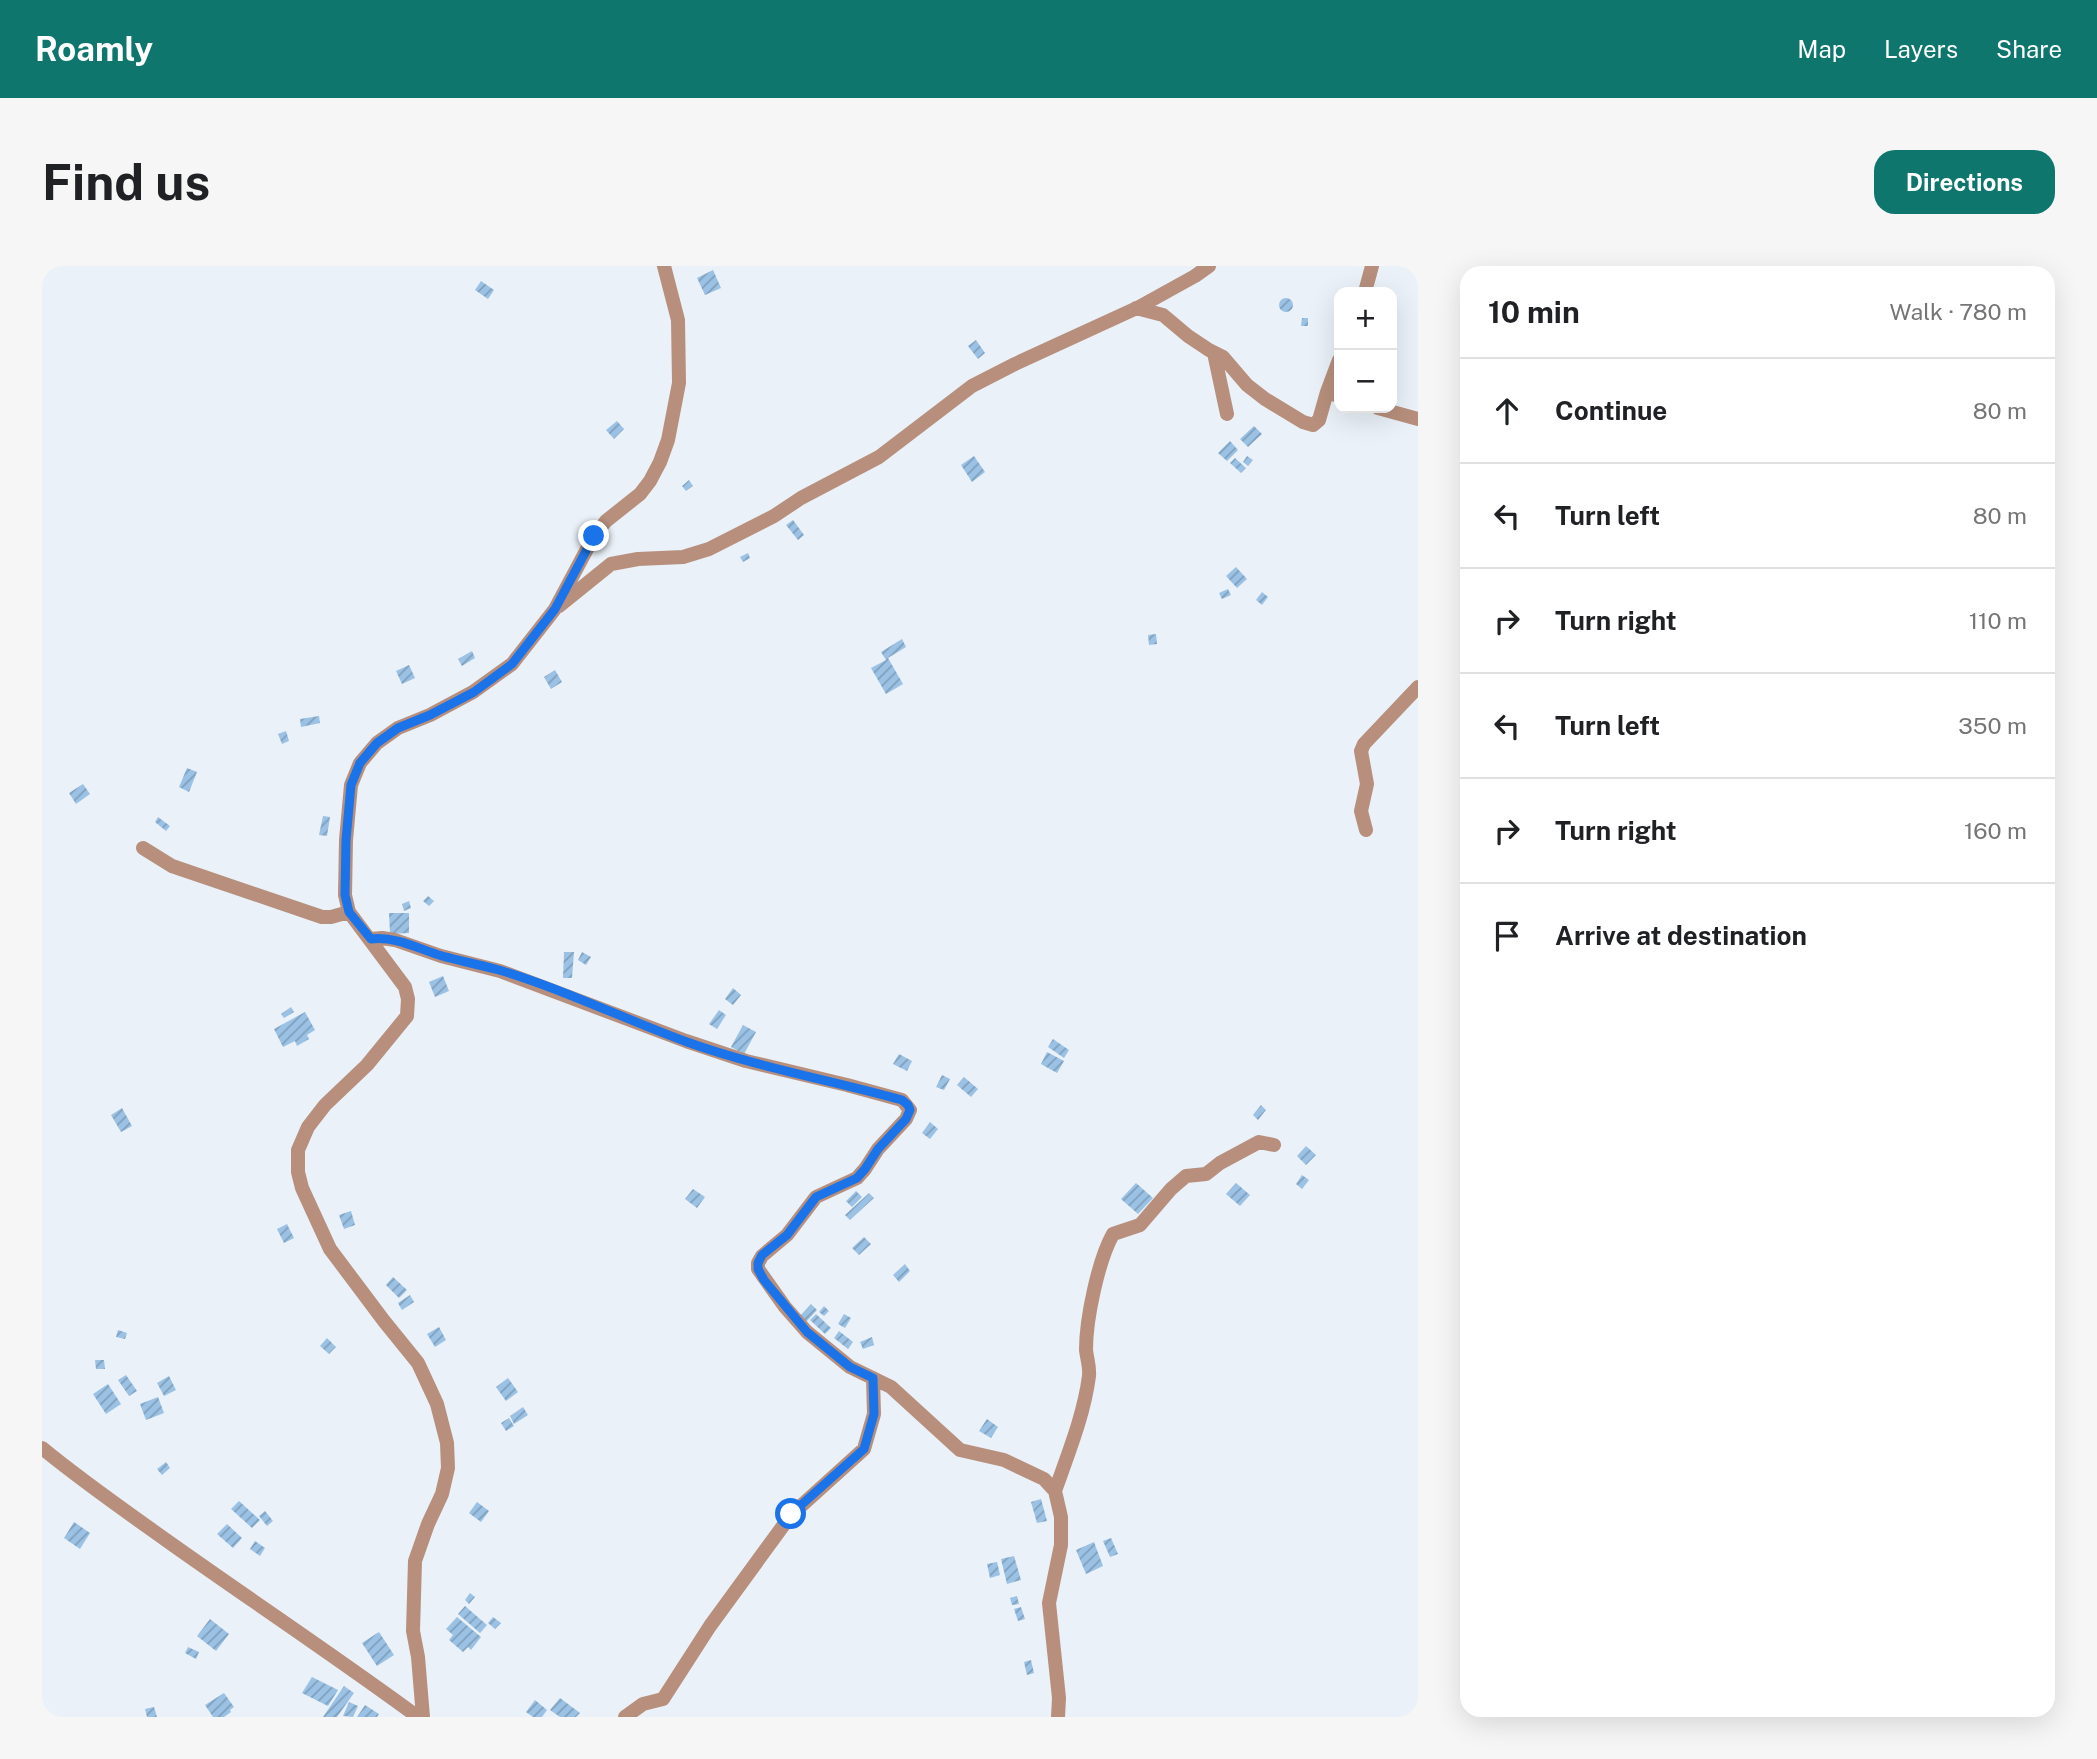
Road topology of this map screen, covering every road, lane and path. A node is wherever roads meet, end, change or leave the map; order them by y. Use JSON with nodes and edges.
{"nodes":[{"id":1,"x":664,"y":266,"type":"edge"},
{"id":2,"x":1209,"y":266,"type":"edge"},
{"id":3,"x":1372,"y":266,"type":"edge"},
{"id":4,"x":1366,"y":287,"type":"edge"},
{"id":5,"x":1136,"y":308,"type":"junction"},
{"id":6,"x":1214,"y":353,"type":"junction"},
{"id":7,"x":1333,"y":394,"type":"edge"},
{"id":8,"x":1396,"y":413,"type":"edge"},
{"id":9,"x":1227,"y":414,"type":"dead end"},
{"id":10,"x":1418,"y":419,"type":"edge"},
{"id":11,"x":555,"y":609,"type":"junction"},
{"id":12,"x":1418,"y":687,"type":"edge"},
{"id":13,"x":1366,"y":830,"type":"dead end"},
{"id":14,"x":143,"y":848,"type":"dead end"},
{"id":15,"x":349,"y":912,"type":"junction"},
{"id":16,"x":371,"y":939,"type":"junction"},
{"id":17,"x":1274,"y":1145,"type":"dead end"},
{"id":18,"x":873,"y":1378,"type":"junction"},
{"id":19,"x":42,"y":1448,"type":"edge"},
{"id":20,"x":1055,"y":1490,"type":"junction"},
{"id":21,"x":420,"y":1717,"type":"edge"},
{"id":22,"x":625,"y":1717,"type":"edge"},
{"id":23,"x":1058,"y":1717,"type":"edge"}],
"edges":[{"from":1,"to":11,"type":"street"},
{"from":2,"to":5,"type":"street"},
{"from":3,"to":4,"type":"street"},
{"from":5,"to":6,"type":"street"},
{"from":5,"to":11,"type":"street"},
{"from":6,"to":7,"type":"street"},
{"from":6,"to":9,"type":"street"},
{"from":8,"to":10,"type":"street"},
{"from":11,"to":15,"type":"street"},
{"from":12,"to":13,"type":"street"},
{"from":14,"to":15,"type":"street"},
{"from":15,"to":16,"type":"street"},
{"from":16,"to":18,"type":"street"},
{"from":16,"to":21,"type":"street"},
{"from":17,"to":20,"type":"street"},
{"from":18,"to":20,"type":"street"},
{"from":18,"to":22,"type":"street"},
{"from":19,"to":21,"type":"street"},
{"from":20,"to":23,"type":"street"}]}
